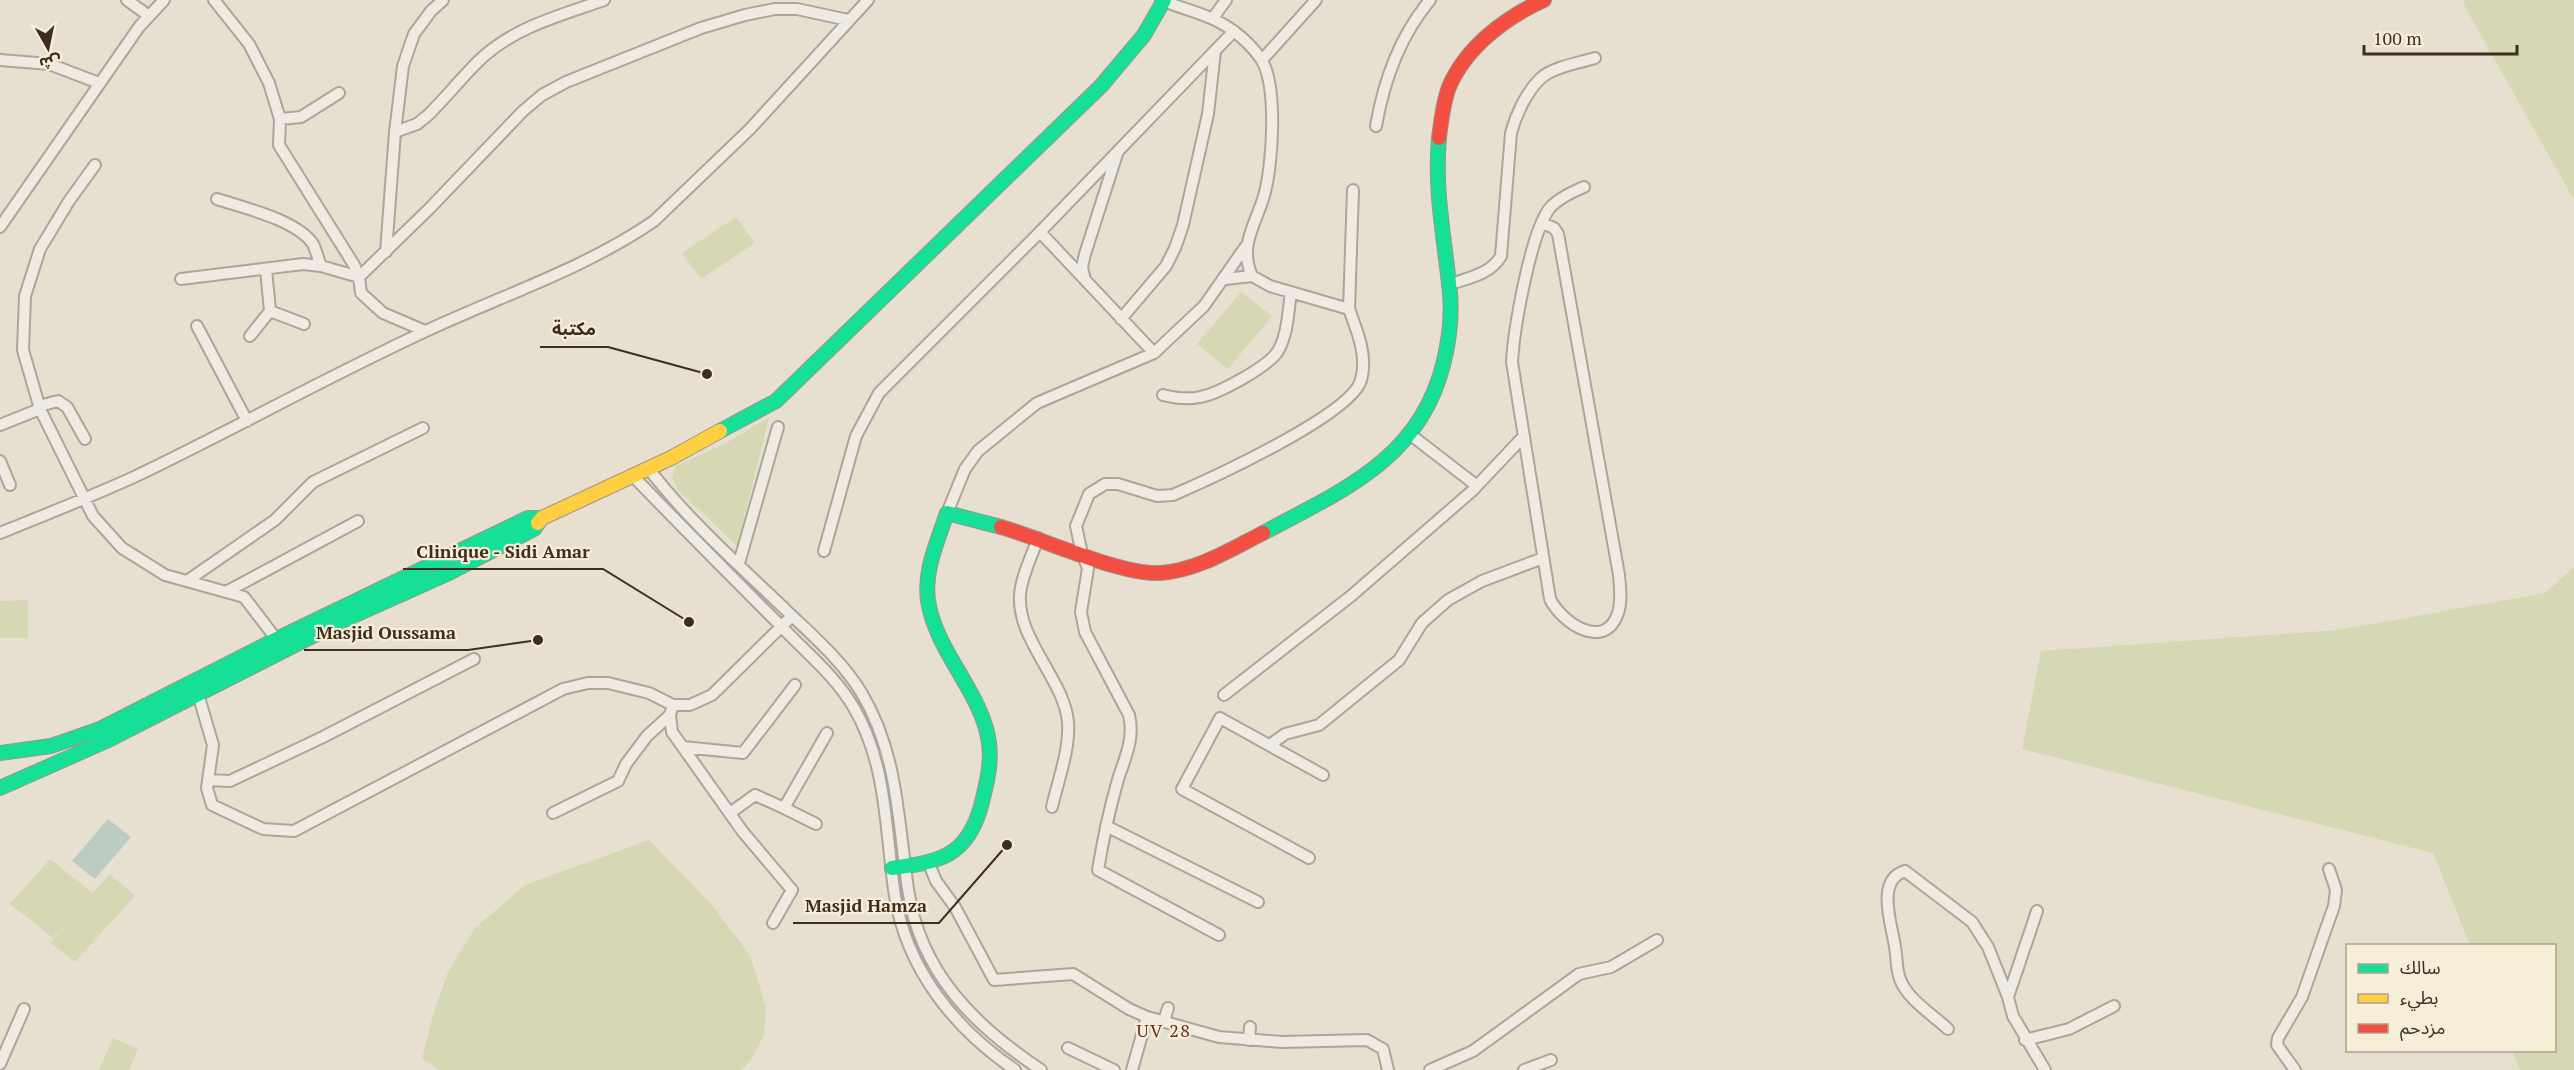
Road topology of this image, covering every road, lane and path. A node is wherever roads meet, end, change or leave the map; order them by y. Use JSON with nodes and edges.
{"nodes":[{"id":1,"x":127,"y":0,"type":"edge"},
{"id":2,"x":164,"y":0,"type":"edge"},
{"id":3,"x":214,"y":0,"type":"edge"},
{"id":4,"x":443,"y":0,"type":"edge"},
{"id":5,"x":604,"y":0,"type":"edge"},
{"id":6,"x":786,"y":0,"type":"edge"},
{"id":7,"x":868,"y":0,"type":"edge"},
{"id":8,"x":1226,"y":0,"type":"edge"},
{"id":9,"x":1316,"y":0,"type":"edge"},
{"id":10,"x":1430,"y":0,"type":"edge"},
{"id":11,"x":1544,"y":0,"type":"edge"},
{"id":12,"x":1169,"y":1,"type":"edge"},
{"id":13,"x":797,"y":9,"type":"junction"},
{"id":14,"x":149,"y":15,"type":"junction"},
{"id":15,"x":1213,"y":18,"type":"junction"},
{"id":16,"x":848,"y":20,"type":"junction"},
{"id":17,"x":1234,"y":31,"type":"junction"},
{"id":18,"x":1215,"y":51,"type":"junction"},
{"id":19,"x":1595,"y":58,"type":"dead end"},
{"id":20,"x":0,"y":60,"type":"edge"},
{"id":21,"x":1262,"y":60,"type":"junction"},
{"id":22,"x":99,"y":83,"type":"junction"},
{"id":23,"x":339,"y":93,"type":"dead end"},
{"id":24,"x":279,"y":119,"type":"junction"},
{"id":25,"x":1376,"y":126,"type":"dead end"},
{"id":26,"x":395,"y":132,"type":"junction"},
{"id":27,"x":1117,"y":151,"type":"junction"},
{"id":28,"x":95,"y":165,"type":"dead end"},
{"id":29,"x":1584,"y":187,"type":"dead end"},
{"id":30,"x":1353,"y":190,"type":"dead end"},
{"id":31,"x":217,"y":199,"type":"dead end"},
{"id":32,"x":1542,"y":223,"type":"junction"},
{"id":33,"x":0,"y":227,"type":"edge"},
{"id":34,"x":1040,"y":232,"type":"junction"},
{"id":35,"x":1246,"y":246,"type":"junction"},
{"id":36,"x":386,"y":252,"type":"junction"},
{"id":37,"x":321,"y":266,"type":"junction"},
{"id":38,"x":266,"y":269,"type":"junction"},
{"id":39,"x":1251,"y":276,"type":"junction"},
{"id":40,"x":359,"y":277,"type":"junction"},
{"id":41,"x":181,"y":279,"type":"dead end"},
{"id":42,"x":1225,"y":279,"type":"junction"},
{"id":43,"x":1085,"y":280,"type":"junction"},
{"id":44,"x":1448,"y":285,"type":"junction"},
{"id":45,"x":1291,"y":293,"type":"junction"},
{"id":46,"x":1349,"y":309,"type":"junction"},
{"id":47,"x":270,"y":311,"type":"junction"},
{"id":48,"x":1121,"y":319,"type":"junction"},
{"id":49,"x":304,"y":324,"type":"dead end"},
{"id":50,"x":196,"y":326,"type":"dead end"},
{"id":51,"x":425,"y":331,"type":"junction"},
{"id":52,"x":250,"y":336,"type":"dead end"},
{"id":53,"x":1154,"y":353,"type":"junction"},
{"id":54,"x":1163,"y":395,"type":"dead end"},
{"id":55,"x":39,"y":408,"type":"junction"},
{"id":56,"x":248,"y":421,"type":"junction"},
{"id":57,"x":0,"y":425,"type":"edge"},
{"id":58,"x":778,"y":427,"type":"dead end"},
{"id":59,"x":423,"y":428,"type":"dead end"},
{"id":60,"x":1411,"y":435,"type":"junction"},
{"id":61,"x":1524,"y":436,"type":"junction"},
{"id":62,"x":85,"y":439,"type":"dead end"},
{"id":63,"x":0,"y":461,"type":"edge"},
{"id":64,"x":648,"y":468,"type":"junction"},
{"id":65,"x":633,"y":476,"type":"junction"},
{"id":66,"x":10,"y":485,"type":"dead end"},
{"id":67,"x":1477,"y":486,"type":"junction"},
{"id":68,"x":83,"y":499,"type":"junction"},
{"id":69,"x":947,"y":513,"type":"junction"},
{"id":70,"x":358,"y":521,"type":"dead end"},
{"id":71,"x":0,"y":533,"type":"edge"},
{"id":72,"x":1038,"y":538,"type":"junction"},
{"id":73,"x":824,"y":551,"type":"dead end"},
{"id":74,"x":1082,"y":554,"type":"junction"},
{"id":75,"x":1543,"y":558,"type":"junction"},
{"id":76,"x":739,"y":563,"type":"junction"},
{"id":77,"x":187,"y":581,"type":"junction"},
{"id":78,"x":226,"y":592,"type":"junction"},
{"id":79,"x":792,"y":616,"type":"junction"},
{"id":80,"x":781,"y":626,"type":"junction"},
{"id":81,"x":280,"y":644,"type":"junction"},
{"id":82,"x":474,"y":658,"type":"dead end"},
{"id":83,"x":795,"y":685,"type":"dead end"},
{"id":84,"x":198,"y":694,"type":"junction"},
{"id":85,"x":1224,"y":695,"type":"dead end"},
{"id":86,"x":671,"y":710,"type":"junction"},
{"id":87,"x":827,"y":733,"type":"dead end"},
{"id":88,"x":1270,"y":745,"type":"junction"},
{"id":89,"x":683,"y":747,"type":"junction"},
{"id":90,"x":0,"y":753,"type":"edge"},
{"id":91,"x":1323,"y":775,"type":"dead end"},
{"id":92,"x":208,"y":780,"type":"junction"},
{"id":93,"x":0,"y":788,"type":"edge"},
{"id":94,"x":1052,"y":807,"type":"dead end"},
{"id":95,"x":784,"y":808,"type":"junction"},
{"id":96,"x":553,"y":813,"type":"dead end"},
{"id":97,"x":730,"y":813,"type":"junction"},
{"id":98,"x":816,"y":824,"type":"dead end"},
{"id":99,"x":1106,"y":826,"type":"junction"},
{"id":100,"x":1309,"y":858,"type":"dead end"},
{"id":101,"x":929,"y":864,"type":"junction"},
{"id":102,"x":899,"y":868,"type":"junction"},
{"id":103,"x":2329,"y":869,"type":"dead end"},
{"id":104,"x":1258,"y":902,"type":"dead end"},
{"id":105,"x":2037,"y":911,"type":"dead end"},
{"id":106,"x":773,"y":923,"type":"dead end"},
{"id":107,"x":1219,"y":935,"type":"dead end"},
{"id":108,"x":1657,"y":940,"type":"dead end"},
{"id":109,"x":2008,"y":998,"type":"junction"},
{"id":110,"x":2114,"y":1006,"type":"dead end"},
{"id":111,"x":1168,"y":1008,"type":"dead end"},
{"id":112,"x":24,"y":1009,"type":"dead end"},
{"id":113,"x":1147,"y":1017,"type":"junction"},
{"id":114,"x":1164,"y":1021,"type":"junction"},
{"id":115,"x":1250,"y":1027,"type":"dead end"},
{"id":116,"x":1333,"y":1029,"type":"dead end"},
{"id":117,"x":1948,"y":1029,"type":"dead end"},
{"id":118,"x":1249,"y":1040,"type":"junction"},
{"id":119,"x":2025,"y":1040,"type":"junction"},
{"id":120,"x":1334,"y":1041,"type":"junction"},
{"id":121,"x":1068,"y":1048,"type":"dead end"},
{"id":122,"x":1551,"y":1059,"type":"dead end"},
{"id":123,"x":0,"y":1064,"type":"edge"},
{"id":124,"x":1015,"y":1070,"type":"edge"},
{"id":125,"x":1041,"y":1070,"type":"edge"},
{"id":126,"x":1114,"y":1070,"type":"edge"},
{"id":127,"x":1132,"y":1070,"type":"edge"},
{"id":128,"x":1388,"y":1070,"type":"edge"},
{"id":129,"x":1430,"y":1070,"type":"edge"},
{"id":130,"x":1524,"y":1070,"type":"edge"},
{"id":131,"x":2045,"y":1070,"type":"edge"},
{"id":132,"x":2295,"y":1070,"type":"edge"}],
"edges":[{"from":1,"to":14,"type":"street"},
{"from":2,"to":14,"type":"street"},
{"from":3,"to":24,"type":"street"},
{"from":4,"to":26,"type":"street"},
{"from":5,"to":26,"type":"street"},
{"from":6,"to":13,"type":"street"},
{"from":7,"to":16,"type":"street"},
{"from":8,"to":15,"type":"street"},
{"from":9,"to":21,"type":"street"},
{"from":10,"to":25,"type":"street"},
{"from":11,"to":44,"type":"street"},
{"from":12,"to":15,"type":"street"},
{"from":12,"to":64,"type":"street"},
{"from":13,"to":16,"type":"street"},
{"from":13,"to":36,"type":"street"},
{"from":14,"to":22,"type":"street"},
{"from":15,"to":17,"type":"street"},
{"from":16,"to":51,"type":"street"},
{"from":17,"to":18,"type":"street"},
{"from":17,"to":21,"type":"street"},
{"from":18,"to":27,"type":"street"},
{"from":18,"to":48,"type":"street"},
{"from":19,"to":44,"type":"street"},
{"from":20,"to":22,"type":"street"},
{"from":21,"to":35,"type":"street"},
{"from":22,"to":33,"type":"street"},
{"from":23,"to":24,"type":"street"},
{"from":24,"to":40,"type":"street"},
{"from":26,"to":36,"type":"street"},
{"from":27,"to":34,"type":"street"},
{"from":27,"to":43,"type":"street"},
{"from":28,"to":55,"type":"street"},
{"from":29,"to":32,"type":"street"},
{"from":30,"to":46,"type":"street"},
{"from":31,"to":37,"type":"street"},
{"from":32,"to":61,"type":"street"},
{"from":32,"to":75,"type":"street"},
{"from":34,"to":43,"type":"street"},
{"from":34,"to":73,"type":"street"},
{"from":35,"to":39,"type":"street"},
{"from":35,"to":42,"type":"street"},
{"from":36,"to":40,"type":"street"},
{"from":37,"to":38,"type":"street"},
{"from":37,"to":40,"type":"street"},
{"from":38,"to":41,"type":"street"},
{"from":38,"to":47,"type":"street"},
{"from":39,"to":42,"type":"street"},
{"from":39,"to":45,"type":"street"},
{"from":40,"to":51,"type":"street"},
{"from":42,"to":53,"type":"street"},
{"from":43,"to":48,"type":"street"},
{"from":44,"to":60,"type":"street"},
{"from":45,"to":46,"type":"street"},
{"from":45,"to":54,"type":"street"},
{"from":46,"to":74,"type":"street"},
{"from":47,"to":49,"type":"street"},
{"from":47,"to":52,"type":"street"},
{"from":48,"to":53,"type":"street"},
{"from":50,"to":56,"type":"street"},
{"from":51,"to":56,"type":"street"},
{"from":53,"to":69,"type":"street"},
{"from":55,"to":57,"type":"street"},
{"from":55,"to":62,"type":"street"},
{"from":55,"to":68,"type":"street"},
{"from":56,"to":68,"type":"street"},
{"from":58,"to":76,"type":"street"},
{"from":59,"to":77,"type":"street"},
{"from":60,"to":67,"type":"street"},
{"from":60,"to":74,"type":"street"},
{"from":61,"to":67,"type":"street"},
{"from":61,"to":75,"type":"street"},
{"from":63,"to":66,"type":"street"},
{"from":64,"to":65,"type":"street"},
{"from":64,"to":76,"type":"street"},
{"from":65,"to":80,"type":"street"},
{"from":65,"to":81,"type":"street"},
{"from":67,"to":85,"type":"street"},
{"from":68,"to":71,"type":"street"},
{"from":68,"to":77,"type":"street"},
{"from":69,"to":72,"type":"street"},
{"from":69,"to":101,"type":"street"},
{"from":70,"to":78,"type":"street"},
{"from":72,"to":74,"type":"street"},
{"from":72,"to":94,"type":"street"},
{"from":74,"to":99,"type":"street"},
{"from":75,"to":88,"type":"street"},
{"from":76,"to":79,"type":"street"},
{"from":77,"to":78,"type":"street"},
{"from":78,"to":81,"type":"street"},
{"from":79,"to":80,"type":"street"},
{"from":79,"to":102,"type":"street"},
{"from":80,"to":86,"type":"street"},
{"from":80,"to":102,"type":"street"},
{"from":81,"to":84,"type":"street"},
{"from":81,"to":90,"type":"street"},
{"from":82,"to":92,"type":"street"},
{"from":83,"to":89,"type":"street"},
{"from":84,"to":92,"type":"street"},
{"from":84,"to":93,"type":"street"},
{"from":86,"to":89,"type":"street"},
{"from":86,"to":92,"type":"street"},
{"from":86,"to":96,"type":"street"},
{"from":87,"to":95,"type":"street"},
{"from":88,"to":91,"type":"street"},
{"from":88,"to":100,"type":"street"},
{"from":89,"to":97,"type":"street"},
{"from":95,"to":97,"type":"street"},
{"from":95,"to":98,"type":"street"},
{"from":97,"to":106,"type":"street"},
{"from":99,"to":104,"type":"street"},
{"from":99,"to":107,"type":"street"},
{"from":101,"to":102,"type":"street"},
{"from":101,"to":113,"type":"street"},
{"from":102,"to":124,"type":"street"},
{"from":102,"to":125,"type":"street"},
{"from":103,"to":132,"type":"street"},
{"from":105,"to":109,"type":"street"},
{"from":108,"to":129,"type":"street"},
{"from":109,"to":117,"type":"street"},
{"from":109,"to":119,"type":"street"},
{"from":110,"to":119,"type":"street"},
{"from":111,"to":114,"type":"street"},
{"from":112,"to":123,"type":"street"},
{"from":113,"to":114,"type":"street"},
{"from":113,"to":127,"type":"street"},
{"from":114,"to":118,"type":"street"},
{"from":115,"to":118,"type":"street"},
{"from":116,"to":120,"type":"street"},
{"from":118,"to":120,"type":"street"},
{"from":119,"to":131,"type":"street"},
{"from":120,"to":128,"type":"street"},
{"from":121,"to":126,"type":"street"},
{"from":122,"to":130,"type":"street"}]}
